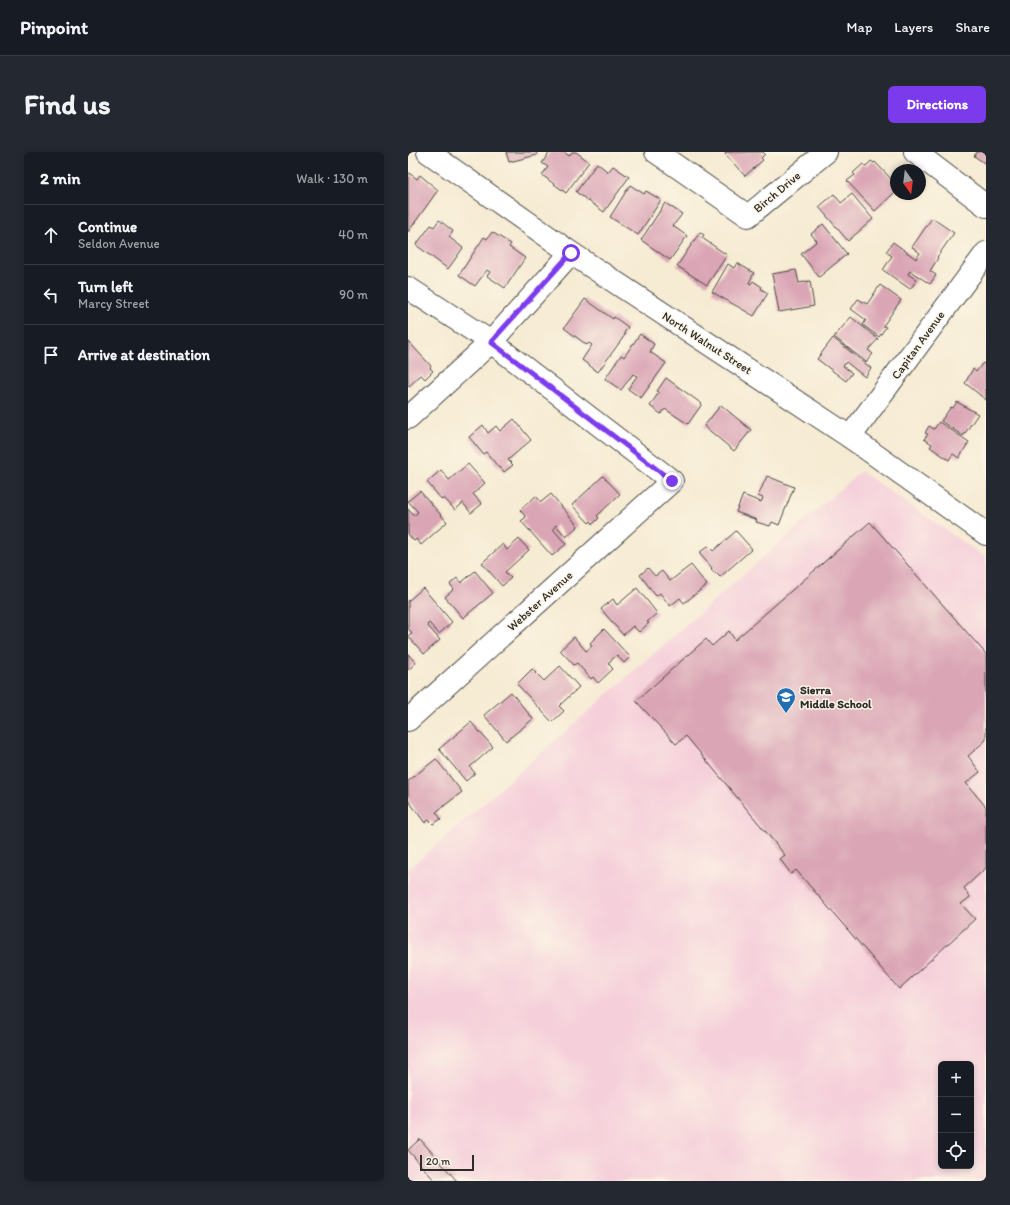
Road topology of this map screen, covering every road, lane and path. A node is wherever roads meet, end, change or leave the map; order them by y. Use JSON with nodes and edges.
{"nodes":[{"id":1,"x":428,"y":152,"type":"edge"},
{"id":2,"x":656,"y":152,"type":"edge"},
{"id":3,"x":826,"y":152,"type":"edge"},
{"id":4,"x":915,"y":152,"type":"edge"},
{"id":5,"x":986,"y":206,"type":"edge"},
{"id":6,"x":571,"y":253,"type":"junction"},
{"id":7,"x":986,"y":253,"type":"edge"},
{"id":8,"x":408,"y":288,"type":"edge"},
{"id":9,"x":491,"y":342,"type":"junction"},
{"id":10,"x":408,"y":418,"type":"edge"},
{"id":11,"x":850,"y":437,"type":"junction"},
{"id":12,"x":986,"y":534,"type":"edge"},
{"id":13,"x":408,"y":720,"type":"edge"}],
"edges":[{"from":1,"to":6,"type":"street","name":"North Walnut Street"},
{"from":2,"to":3,"type":"street","name":"Birch Drive"},
{"from":4,"to":5,"type":"street"},
{"from":6,"to":9,"type":"street"},
{"from":6,"to":11,"type":"street","name":"North Walnut Street"},
{"from":7,"to":11,"type":"street","name":"Capitan Avenue"},
{"from":8,"to":9,"type":"street"},
{"from":9,"to":10,"type":"street"},
{"from":9,"to":13,"type":"street","name":"Webster Avenue"},
{"from":11,"to":12,"type":"street","name":"North Walnut Street"}]}
